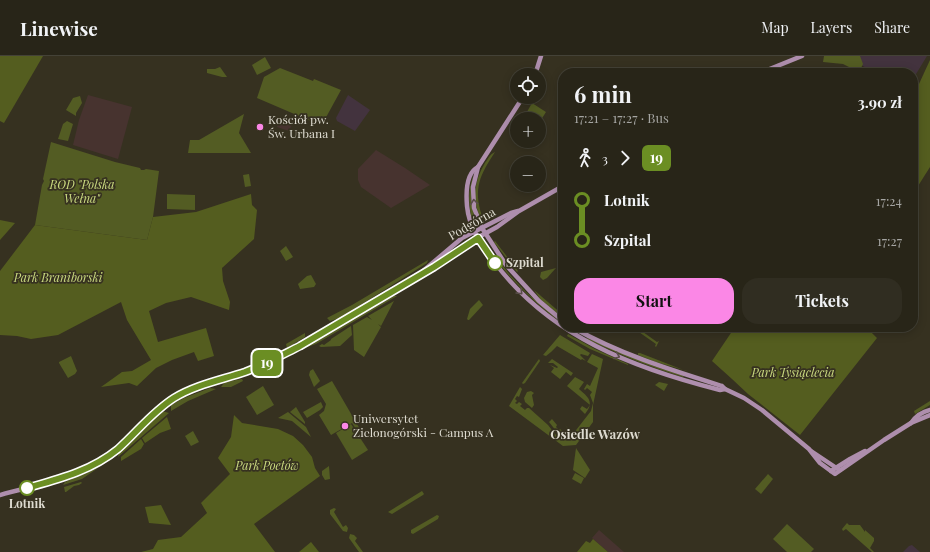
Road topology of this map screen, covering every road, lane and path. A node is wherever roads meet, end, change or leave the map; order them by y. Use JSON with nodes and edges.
{"nodes":[{"id":1,"x":541,"y":56,"type":"edge"},
{"id":2,"x":802,"y":56,"type":"edge"},
{"id":3,"x":537,"y":68,"type":"edge"},
{"id":4,"x":772,"y":68,"type":"edge"},
{"id":5,"x":518,"y":104,"type":"edge"},
{"id":6,"x":478,"y":167,"type":"junction"},
{"id":7,"x":558,"y":189,"type":"edge"},
{"id":8,"x":519,"y":211,"type":"junction"},
{"id":9,"x":482,"y":228,"type":"junction"},
{"id":10,"x":474,"y":232,"type":"junction"},
{"id":11,"x":486,"y":234,"type":"junction"},
{"id":12,"x":478,"y":238,"type":"junction"},
{"id":13,"x":495,"y":263,"type":"junction"},
{"id":14,"x":506,"y":264,"type":"junction"},
{"id":15,"x":419,"y":275,"type":"junction"},
{"id":16,"x":558,"y":316,"type":"edge"},
{"id":17,"x":558,"y":323,"type":"edge"},
{"id":18,"x":572,"y":332,"type":"edge"},
{"id":19,"x":581,"y":332,"type":"edge"},
{"id":20,"x":725,"y":389,"type":"junction"},
{"id":21,"x":930,"y":406,"type":"edge"},
{"id":22,"x":930,"y":410,"type":"edge"},
{"id":23,"x":923,"y":412,"type":"junction"},
{"id":24,"x":929,"y":416,"type":"edge"},
{"id":25,"x":911,"y":423,"type":"junction"},
{"id":26,"x":810,"y":450,"type":"junction"},
{"id":27,"x":838,"y":470,"type":"junction"},
{"id":28,"x":0,"y":495,"type":"edge"}],
"edges":[{"from":1,"to":3,"type":"street"},
{"from":2,"to":4,"type":"street"},
{"from":5,"to":6,"type":"street"},
{"from":9,"to":6,"type":"street","one_way":true},
{"from":6,"to":10,"type":"street"},
{"from":7,"to":8,"type":"street","name":"Podgórna"},
{"from":8,"to":9,"type":"street","name":"Podgórna"},
{"from":8,"to":11,"type":"street","name":"Podgórna"},
{"from":9,"to":10,"type":"street","name":"Podgórna"},
{"from":9,"to":11,"type":"street"},
{"from":10,"to":12,"type":"street"},
{"from":10,"to":15,"type":"street","name":"Podgórna"},
{"from":11,"to":12,"type":"street","name":"Podgórna"},
{"from":11,"to":14,"type":"street"},
{"from":12,"to":13,"type":"street"},
{"from":12,"to":15,"type":"street","name":"Podgórna"},
{"from":13,"to":14,"type":"street"},
{"from":13,"to":17,"type":"street","one_way":true},
{"from":14,"to":16,"type":"street"},
{"from":15,"to":28,"type":"street","name":"Podgórna"},
{"from":18,"to":20,"type":"street","one_way":true},
{"from":19,"to":20,"type":"street"},
{"from":20,"to":26,"type":"street"},
{"from":21,"to":23,"type":"street"},
{"from":22,"to":23,"type":"street"},
{"from":23,"to":25,"type":"street"},
{"from":24,"to":25,"type":"street"},
{"from":25,"to":27,"type":"street"},
{"from":26,"to":27,"type":"street"},
{"from":26,"to":27,"type":"street"}]}
